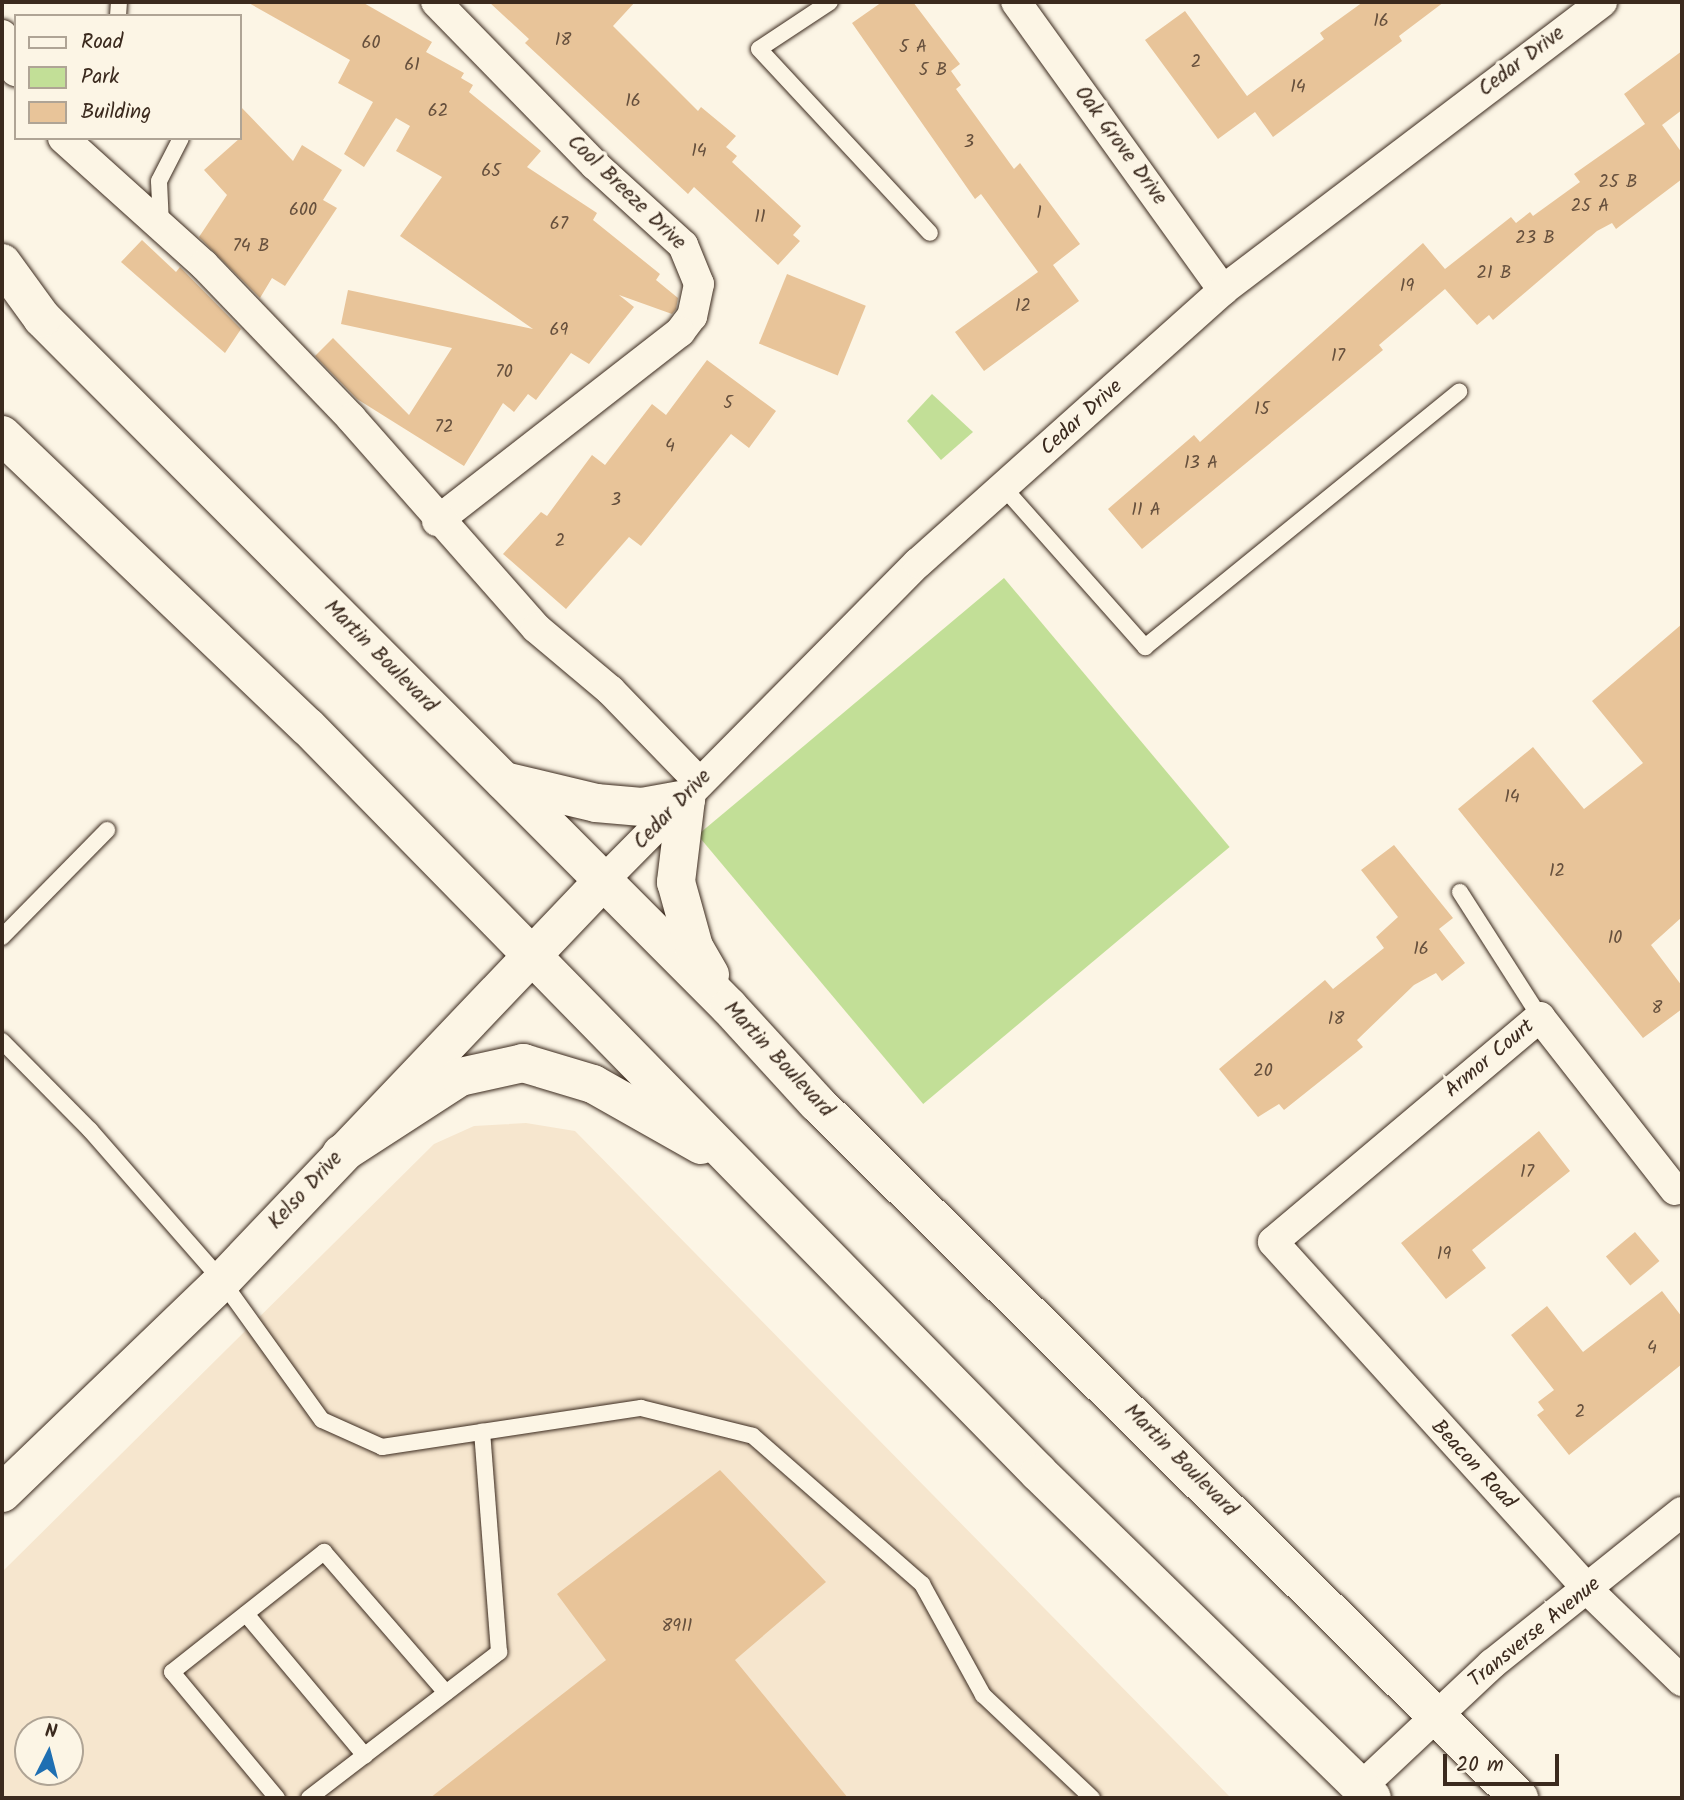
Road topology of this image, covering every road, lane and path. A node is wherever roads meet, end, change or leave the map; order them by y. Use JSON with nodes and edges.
{"nodes":[{"id":1,"x":436,"y":2,"type":"edge"},
{"id":2,"x":830,"y":2,"type":"edge"},
{"id":3,"x":1016,"y":2,"type":"edge"},
{"id":4,"x":1602,"y":2,"type":"edge"},
{"id":5,"x":2,"y":35,"type":"edge"},
{"id":6,"x":14,"y":66,"type":"edge"},
{"id":7,"x":65,"y":140,"type":"edge"},
{"id":8,"x":180,"y":140,"type":"edge"},
{"id":9,"x":161,"y":228,"type":"junction"},
{"id":10,"x":930,"y":233,"type":"dead end"},
{"id":11,"x":2,"y":263,"type":"edge"},
{"id":12,"x":2,"y":287,"type":"edge"},
{"id":13,"x":1223,"y":290,"type":"junction"},
{"id":14,"x":42,"y":318,"type":"junction"},
{"id":15,"x":1459,"y":392,"type":"dead end"},
{"id":16,"x":2,"y":435,"type":"edge"},
{"id":17,"x":1004,"y":488,"type":"junction"},
{"id":18,"x":438,"y":521,"type":"junction"},
{"id":19,"x":504,"y":781,"type":"junction"},
{"id":20,"x":693,"y":791,"type":"junction"},
{"id":21,"x":107,"y":830,"type":"dead end"},
{"id":22,"x":603,"y":881,"type":"junction"},
{"id":23,"x":1460,"y":892,"type":"dead end"},
{"id":24,"x":2,"y":937,"type":"edge"},
{"id":25,"x":533,"y":954,"type":"junction"},
{"id":26,"x":729,"y":1007,"type":"junction"},
{"id":27,"x":1540,"y":1017,"type":"junction"},
{"id":28,"x":2,"y":1041,"type":"edge"},
{"id":29,"x":341,"y":1154,"type":"junction"},
{"id":30,"x":738,"y":1166,"type":"junction"},
{"id":31,"x":1675,"y":1190,"type":"dead end"},
{"id":32,"x":1273,"y":1242,"type":"joint"},
{"id":33,"x":222,"y":1281,"type":"junction"},
{"id":34,"x":482,"y":1432,"type":"junction"},
{"id":35,"x":2,"y":1493,"type":"edge"},
{"id":36,"x":1682,"y":1512,"type":"edge"},
{"id":37,"x":1588,"y":1590,"type":"junction"},
{"id":38,"x":246,"y":1614,"type":"junction"},
{"id":39,"x":1682,"y":1681,"type":"edge"},
{"id":40,"x":446,"y":1693,"type":"junction"},
{"id":41,"x":1439,"y":1716,"type":"junction"},
{"id":42,"x":365,"y":1756,"type":"junction"},
{"id":43,"x":1367,"y":1793,"type":"edge"},
{"id":44,"x":277,"y":1798,"type":"edge"},
{"id":45,"x":309,"y":1798,"type":"edge"},
{"id":46,"x":1092,"y":1798,"type":"edge"},
{"id":47,"x":1519,"y":1798,"type":"edge"}],
"edges":[{"from":1,"to":18,"type":"street","name":"Cool Breeze Drive"},
{"from":2,"to":10,"type":"lane"},
{"from":3,"to":13,"type":"street","name":"Oak Grove Drive"},
{"from":4,"to":13,"type":"street","name":"Cedar Drive"},
{"from":5,"to":6,"type":"street"},
{"from":7,"to":9,"type":"street"},
{"from":8,"to":9,"type":"lane"},
{"from":9,"to":18,"type":"street"},
{"from":11,"to":14,"type":"main road"},
{"from":12,"to":14,"type":"main road"},
{"from":13,"to":17,"type":"street","name":"Cedar Drive"},
{"from":14,"to":19,"type":"main road","name":"Martin Boulevard"},
{"from":15,"to":17,"type":"lane"},
{"from":16,"to":25,"type":"main road"},
{"from":17,"to":20,"type":"street","name":"Cedar Drive"},
{"from":18,"to":20,"type":"street"},
{"from":19,"to":20,"type":"main road"},
{"from":19,"to":22,"type":"main road","name":"Martin Boulevard"},
{"from":20,"to":22,"type":"street","name":"Cedar Drive"},
{"from":20,"to":26,"type":"main road"},
{"from":21,"to":24,"type":"lane"},
{"from":22,"to":25,"type":"main road","name":"Kelso Drive"},
{"from":22,"to":26,"type":"main road","name":"Martin Boulevard"},
{"from":23,"to":27,"type":"lane"},
{"from":25,"to":29,"type":"main road","name":"Kelso Drive"},
{"from":25,"to":30,"type":"main road"},
{"from":26,"to":41,"type":"main road","name":"Martin Boulevard"},
{"from":27,"to":31,"type":"street","name":"Armor Court"},
{"from":27,"to":32,"type":"street","name":"Armor Court"},
{"from":28,"to":33,"type":"lane"},
{"from":29,"to":30,"type":"main road"},
{"from":29,"to":33,"type":"main road","name":"Kelso Drive"},
{"from":30,"to":43,"type":"main road"},
{"from":32,"to":37,"type":"street","name":"Beacon Road"},
{"from":33,"to":34,"type":"lane"},
{"from":33,"to":35,"type":"main road","name":"Kelso Drive"},
{"from":34,"to":40,"type":"lane"},
{"from":34,"to":46,"type":"lane"},
{"from":36,"to":37,"type":"street","name":"Transverse Avenue"},
{"from":37,"to":39,"type":"street","name":"Beacon Road"},
{"from":37,"to":41,"type":"street","name":"Transverse Avenue"},
{"from":38,"to":40,"type":"lane"},
{"from":38,"to":42,"type":"lane"},
{"from":38,"to":44,"type":"lane"},
{"from":40,"to":42,"type":"lane"},
{"from":41,"to":43,"type":"street","name":"Transverse Avenue"},
{"from":41,"to":47,"type":"main road","name":"Martin Boulevard"},
{"from":42,"to":45,"type":"lane"}]}
